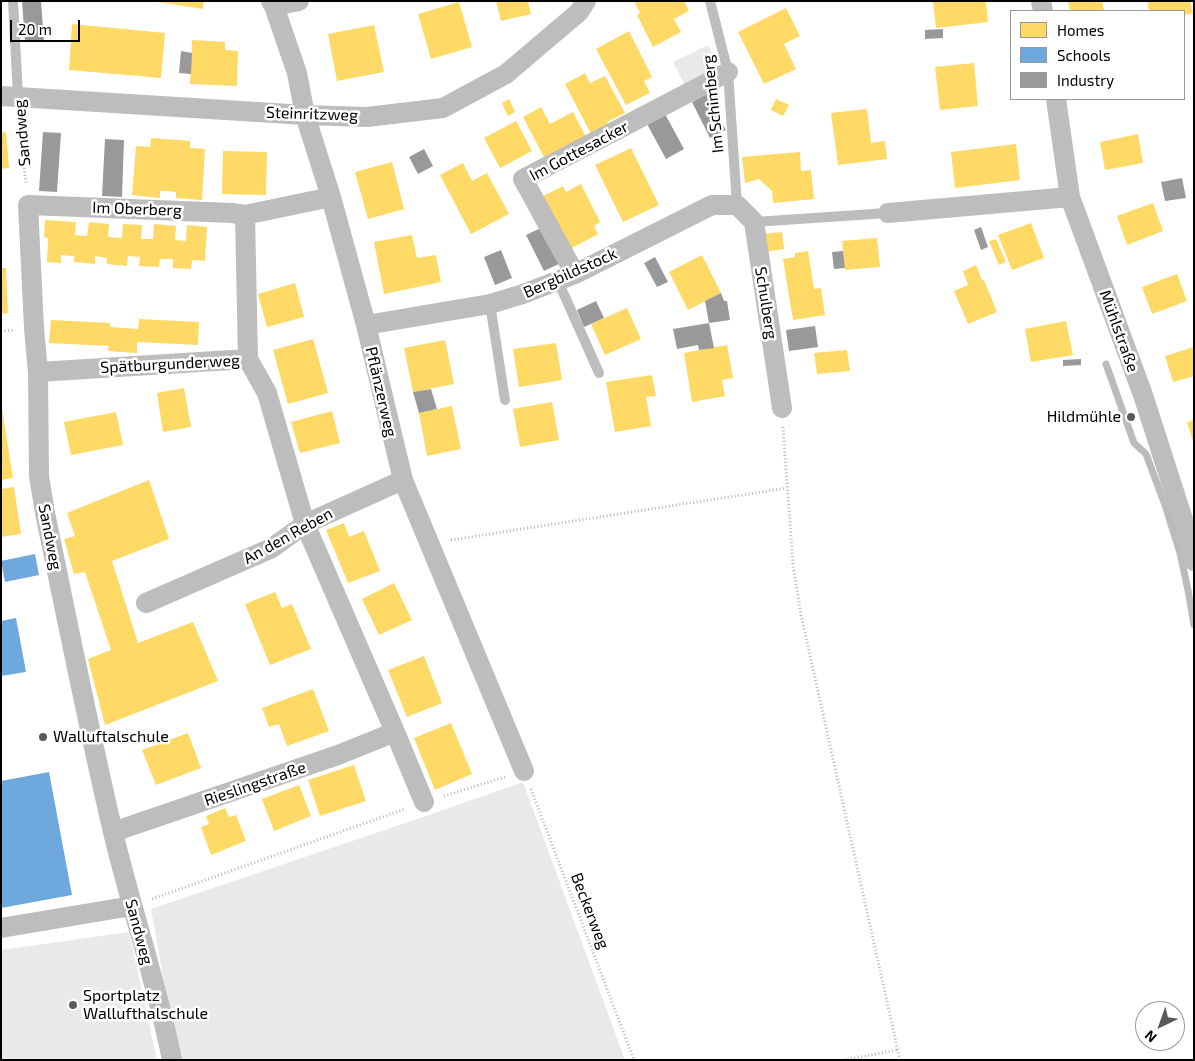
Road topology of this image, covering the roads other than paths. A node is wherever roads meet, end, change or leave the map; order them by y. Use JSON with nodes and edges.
{"nodes":[{"id":1,"x":13,"y":1,"type":"edge"},
{"id":2,"x":299,"y":1,"type":"edge"},
{"id":3,"x":586,"y":1,"type":"edge"},
{"id":4,"x":710,"y":1,"type":"edge"},
{"id":5,"x":272,"y":4,"type":"edge"},
{"id":6,"x":728,"y":72,"type":"junction"},
{"id":7,"x":10,"y":96,"type":"edge"},
{"id":8,"x":1056,"y":100,"type":"edge"},
{"id":9,"x":305,"y":115,"type":"junction"},
{"id":10,"x":332,"y":197,"type":"junction"},
{"id":11,"x":1070,"y":197,"type":"junction"},
{"id":12,"x":28,"y":205,"type":"joint"},
{"id":13,"x":737,"y":205,"type":"junction"},
{"id":14,"x":888,"y":213,"type":"joint"},
{"id":15,"x":245,"y":215,"type":"junction"},
{"id":16,"x":754,"y":222,"type":"junction"},
{"id":17,"x":567,"y":277,"type":"junction"},
{"id":18,"x":490,"y":304,"type":"junction"},
{"id":19,"x":366,"y":325,"type":"junction"},
{"id":20,"x":248,"y":358,"type":"junction"},
{"id":21,"x":38,"y":372,"type":"junction"},
{"id":22,"x":599,"y":373,"type":"dead end"},
{"id":23,"x":505,"y":400,"type":"dead end"},
{"id":24,"x":782,"y":408,"type":"road end"},
{"id":25,"x":403,"y":480,"type":"junction"},
{"id":26,"x":305,"y":524,"type":"junction"},
{"id":27,"x":1194,"y":561,"type":"edge"},
{"id":28,"x":146,"y":603,"type":"dead end"},
{"id":29,"x":396,"y":732,"type":"junction"},
{"id":30,"x":524,"y":771,"type":"road end"},
{"id":31,"x":424,"y":802,"type":"road end"},
{"id":32,"x":113,"y":832,"type":"junction"},
{"id":33,"x":132,"y":906,"type":"junction"},
{"id":34,"x":1,"y":928,"type":"edge"},
{"id":35,"x":172,"y":1060,"type":"edge"}],
"edges":[{"from":1,"to":7,"type":"lane","name":"Sandweg"},
{"from":2,"to":5,"type":"street"},
{"from":3,"to":9,"type":"street","name":"Steinritzweg"},
{"from":4,"to":6,"type":"lane","name":"Im Schimberg"},
{"from":5,"to":9,"type":"street","name":"Pflänzerweg"},
{"from":6,"to":13,"type":"lane","name":"Im Schimberg"},
{"from":6,"to":17,"type":"street","name":"Im Gottesacker"},
{"from":7,"to":9,"type":"street","name":"Steinritzweg"},
{"from":8,"to":11,"type":"street","name":"Mühlstraße"},
{"from":9,"to":10,"type":"street","name":"Pflänzerweg"},
{"from":10,"to":15,"type":"street","name":"Im Oberberg"},
{"from":10,"to":19,"type":"street","name":"Pflänzerweg"},
{"from":11,"to":14,"type":"street"},
{"from":11,"to":27,"type":"street","name":"Mühlstraße"},
{"from":12,"to":15,"type":"street","name":"Im Oberberg"},
{"from":12,"to":21,"type":"street","name":"Sandweg"},
{"from":13,"to":16,"type":"street"},
{"from":13,"to":17,"type":"street","name":"Bergbildstock"},
{"from":14,"to":16,"type":"lane"},
{"from":15,"to":20,"type":"street"},
{"from":16,"to":24,"type":"street","name":"Schulberg"},
{"from":17,"to":18,"type":"street","name":"Bergbildstock"},
{"from":17,"to":22,"type":"lane"},
{"from":18,"to":19,"type":"street","name":"Bergbildstock"},
{"from":18,"to":23,"type":"lane"},
{"from":19,"to":25,"type":"street","name":"Pflänzerweg"},
{"from":20,"to":21,"type":"street","name":"Spätburgunderweg"},
{"from":20,"to":26,"type":"street","name":"Spätburgunderweg"},
{"from":21,"to":32,"type":"street","name":"Sandweg"},
{"from":25,"to":26,"type":"street","name":"An den Reben"},
{"from":25,"to":30,"type":"street","name":"Pflänzerweg"},
{"from":26,"to":28,"type":"street","name":"An den Reben"},
{"from":26,"to":29,"type":"street"},
{"from":29,"to":31,"type":"street"},
{"from":29,"to":32,"type":"street","name":"Rieslingstraße"},
{"from":32,"to":33,"type":"street","name":"Sandweg"},
{"from":33,"to":34,"type":"street"},
{"from":33,"to":35,"type":"street","name":"Sandweg"}]}
